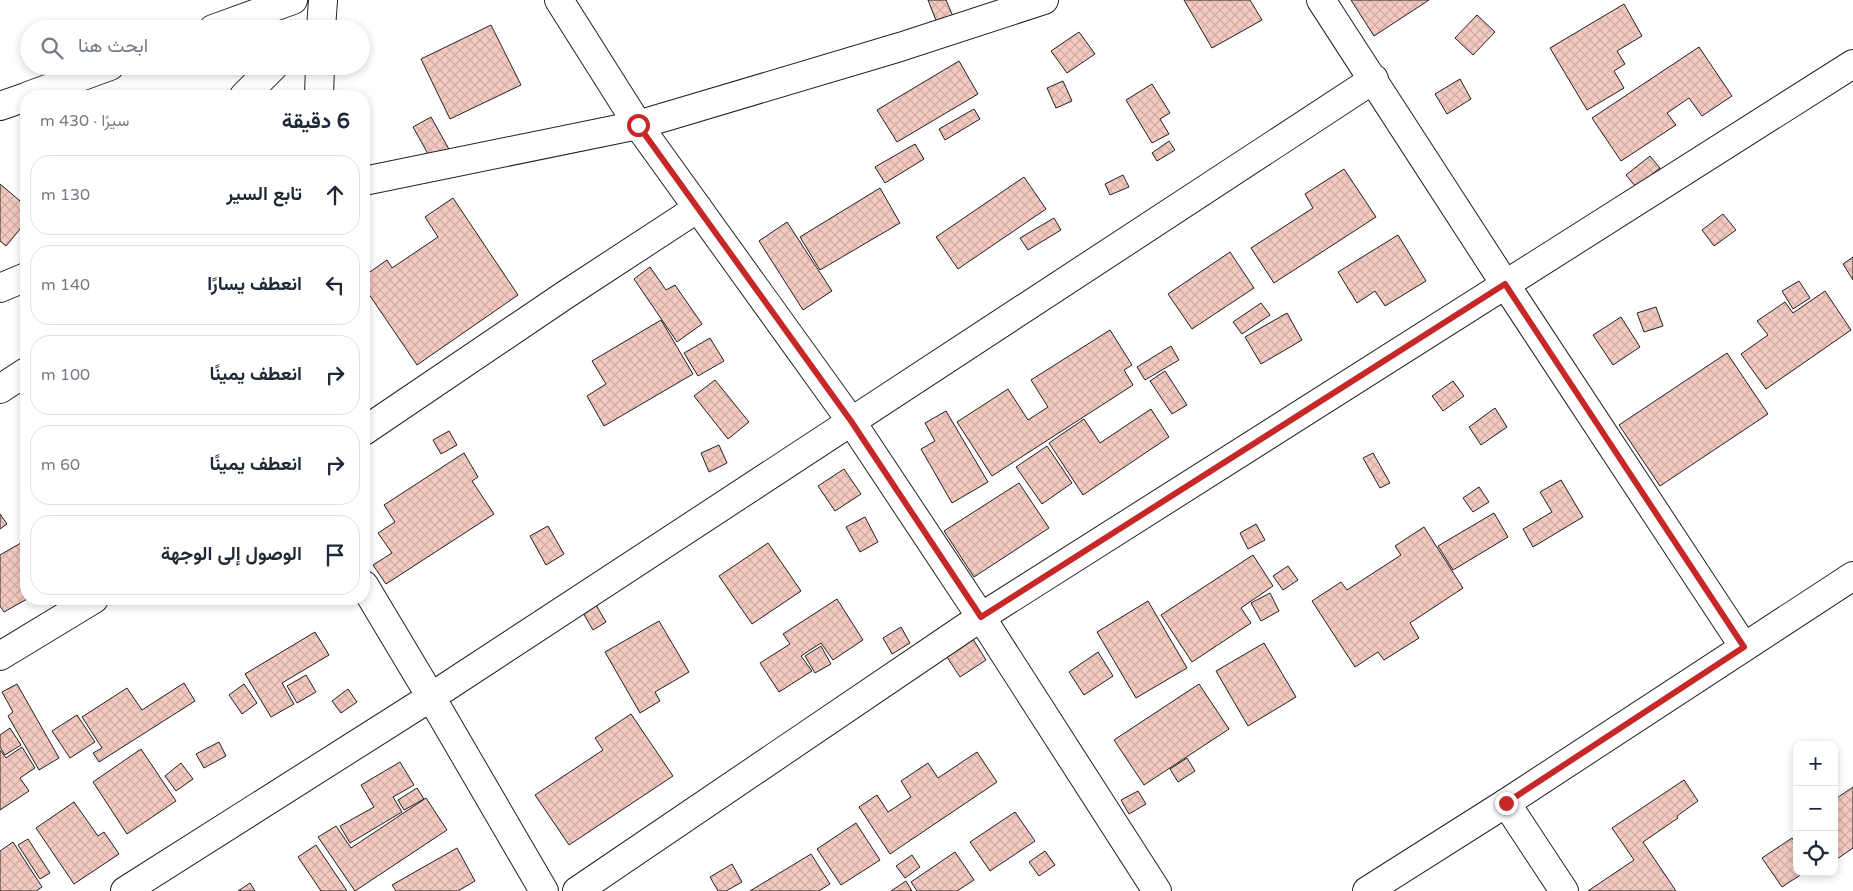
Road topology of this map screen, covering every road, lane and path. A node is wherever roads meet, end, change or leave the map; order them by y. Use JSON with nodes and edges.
{"nodes":[{"id":1,"x":293,"y":0,"type":"edge"},
{"id":2,"x":558,"y":0,"type":"edge"},
{"id":3,"x":1044,"y":0,"type":"edge"},
{"id":4,"x":1321,"y":0,"type":"edge"},
{"id":5,"x":239,"y":20,"type":"edge"},
{"id":6,"x":1853,"y":64,"type":"edge"},
{"id":7,"x":85,"y":75,"type":"edge"},
{"id":8,"x":265,"y":75,"type":"edge"},
{"id":9,"x":320,"y":75,"type":"edge"},
{"id":10,"x":1374,"y":79,"type":"junction"},
{"id":11,"x":44,"y":90,"type":"edge"},
{"id":12,"x":250,"y":90,"type":"edge"},
{"id":13,"x":319,"y":90,"type":"edge"},
{"id":14,"x":20,"y":99,"type":"edge"},
{"id":15,"x":0,"y":106,"type":"edge"},
{"id":16,"x":638,"y":125,"type":"junction"},
{"id":17,"x":370,"y":180,"type":"edge"},
{"id":18,"x":698,"y":208,"type":"junction"},
{"id":19,"x":20,"y":280,"type":"edge"},
{"id":20,"x":1505,"y":284,"type":"junction"},
{"id":21,"x":0,"y":288,"type":"edge"},
{"id":22,"x":20,"y":376,"type":"edge"},
{"id":23,"x":0,"y":389,"type":"edge"},
{"id":24,"x":851,"y":421,"type":"junction"},
{"id":25,"x":370,"y":427,"type":"edge"},
{"id":26,"x":1853,"y":576,"type":"edge"},
{"id":27,"x":370,"y":594,"type":"edge"},
{"id":28,"x":84,"y":605,"type":"edge"},
{"id":29,"x":981,"y":617,"type":"junction"},
{"id":30,"x":1744,"y":647,"type":"junction"},
{"id":31,"x":0,"y":656,"type":"edge"},
{"id":32,"x":431,"y":697,"type":"junction"},
{"id":33,"x":1506,"y":803,"type":"junction"},
{"id":34,"x":125,"y":891,"type":"edge"},
{"id":35,"x":544,"y":891,"type":"edge"},
{"id":36,"x":576,"y":891,"type":"edge"},
{"id":37,"x":1157,"y":891,"type":"edge"},
{"id":38,"x":1367,"y":891,"type":"edge"},
{"id":39,"x":1564,"y":891,"type":"edge"}],
"edges":[{"from":1,"to":5,"type":"street"},
{"from":2,"to":16,"type":"street"},
{"from":3,"to":16,"type":"street"},
{"from":4,"to":10,"type":"street"},
{"from":6,"to":20,"type":"street"},
{"from":7,"to":11,"type":"street"},
{"from":8,"to":12,"type":"street"},
{"from":9,"to":13,"type":"street"},
{"from":10,"to":20,"type":"street"},
{"from":10,"to":24,"type":"street"},
{"from":14,"to":15,"type":"street"},
{"from":16,"to":17,"type":"street"},
{"from":16,"to":18,"type":"street"},
{"from":18,"to":24,"type":"street"},
{"from":18,"to":25,"type":"street"},
{"from":19,"to":21,"type":"street"},
{"from":20,"to":29,"type":"street"},
{"from":20,"to":30,"type":"street"},
{"from":22,"to":23,"type":"street"},
{"from":24,"to":29,"type":"street"},
{"from":24,"to":32,"type":"street"},
{"from":26,"to":30,"type":"street"},
{"from":27,"to":32,"type":"street"},
{"from":28,"to":31,"type":"street"},
{"from":29,"to":36,"type":"street"},
{"from":29,"to":37,"type":"street"},
{"from":30,"to":33,"type":"street"},
{"from":32,"to":34,"type":"street"},
{"from":32,"to":35,"type":"street"},
{"from":33,"to":38,"type":"street"},
{"from":33,"to":39,"type":"street"}]}
